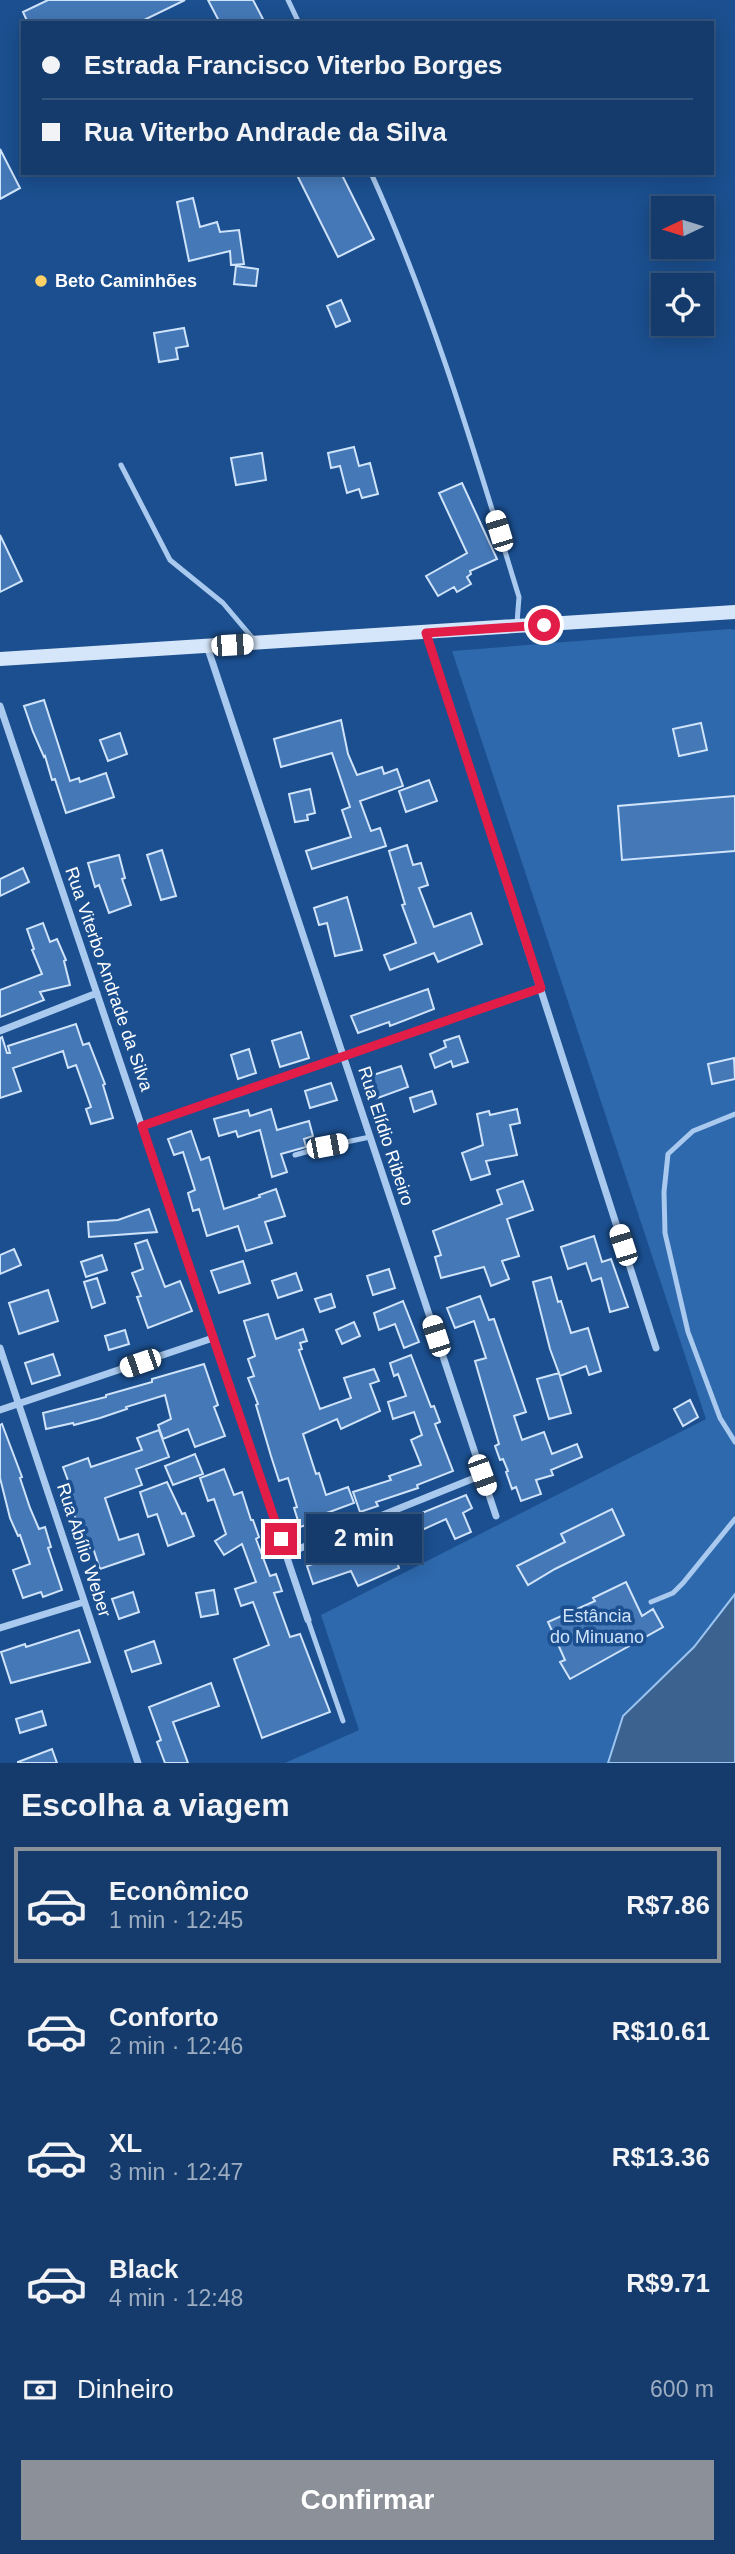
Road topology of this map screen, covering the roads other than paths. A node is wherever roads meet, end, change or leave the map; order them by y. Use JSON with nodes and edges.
{"nodes":[{"id":1,"x":288,"y":0,"type":"edge"},
{"id":2,"x":298,"y":21,"type":"edge"},
{"id":3,"x":372,"y":175,"type":"edge"},
{"id":4,"x":121,"y":465,"type":"dead end"},
{"id":5,"x":735,"y":612,"type":"edge"},
{"id":6,"x":517,"y":626,"type":"junction"},
{"id":7,"x":426,"y":633,"type":"junction"},
{"id":8,"x":257,"y":643,"type":"junction"},
{"id":9,"x":207,"y":646,"type":"junction"},
{"id":10,"x":0,"y":659,"type":"edge"},
{"id":11,"x":0,"y":706,"type":"edge"},
{"id":12,"x":541,"y":988,"type":"junction"},
{"id":13,"x":97,"y":993,"type":"junction"},
{"id":14,"x":0,"y":1031,"type":"edge"},
{"id":15,"x":343,"y":1056,"type":"junction"},
{"id":16,"x":735,"y":1114,"type":"edge"},
{"id":17,"x":142,"y":1126,"type":"junction"},
{"id":18,"x":370,"y":1137,"type":"junction"},
{"id":19,"x":295,"y":1156,"type":"dead end"},
{"id":20,"x":213,"y":1338,"type":"junction"},
{"id":21,"x":0,"y":1348,"type":"edge"},
{"id":22,"x":656,"y":1348,"type":"dead end"},
{"id":23,"x":19,"y":1404,"type":"junction"},
{"id":24,"x":0,"y":1410,"type":"edge"},
{"id":25,"x":735,"y":1442,"type":"edge"},
{"id":26,"x":482,"y":1475,"type":"junction"},
{"id":27,"x":496,"y":1516,"type":"dead end"},
{"id":28,"x":735,"y":1519,"type":"edge"},
{"id":29,"x":286,"y":1554,"type":"junction"},
{"id":30,"x":84,"y":1602,"type":"junction"},
{"id":31,"x":651,"y":1602,"type":"dead end"},
{"id":32,"x":308,"y":1620,"type":"joint"},
{"id":33,"x":0,"y":1628,"type":"edge"},
{"id":34,"x":343,"y":1721,"type":"dead end"},
{"id":35,"x":138,"y":1763,"type":"edge"}],
"edges":[{"from":1,"to":2,"type":"lane"},
{"from":3,"to":6,"type":"lane"},
{"from":4,"to":8,"type":"lane"},
{"from":5,"to":6,"type":"street"},
{"from":6,"to":7,"type":"street"},
{"from":7,"to":8,"type":"street"},
{"from":7,"to":12,"type":"street"},
{"from":8,"to":9,"type":"street"},
{"from":9,"to":10,"type":"street"},
{"from":9,"to":15,"type":"street","name":"Rua Elídio Ribeiro"},
{"from":11,"to":13,"type":"street","name":"Rua Viterbo Andrade da Silva"},
{"from":12,"to":15,"type":"street"},
{"from":12,"to":22,"type":"street"},
{"from":13,"to":14,"type":"street"},
{"from":13,"to":17,"type":"street","name":"Rua Viterbo Andrade da Silva"},
{"from":15,"to":17,"type":"street"},
{"from":15,"to":18,"type":"street","name":"Rua Elídio Ribeiro"},
{"from":16,"to":25,"type":"lane"},
{"from":17,"to":20,"type":"street","name":"Rua Viterbo Andrade da Silva"},
{"from":18,"to":19,"type":"lane"},
{"from":18,"to":26,"type":"street","name":"Rua Elídio Ribeiro"},
{"from":20,"to":23,"type":"street"},
{"from":20,"to":29,"type":"street","name":"Rua Viterbo Andrade da Silva"},
{"from":21,"to":23,"type":"street","name":"Rua Abílio Weber"},
{"from":23,"to":24,"type":"street"},
{"from":23,"to":30,"type":"street","name":"Rua Abílio Weber"},
{"from":26,"to":27,"type":"street","name":"Rua Elídio Ribeiro"},
{"from":26,"to":29,"type":"street"},
{"from":28,"to":31,"type":"lane"},
{"from":29,"to":32,"type":"street","name":"Rua Viterbo Andrade da Silva"},
{"from":30,"to":33,"type":"street"},
{"from":30,"to":35,"type":"street","name":"Rua Abílio Weber"},
{"from":32,"to":34,"type":"lane"}]}
